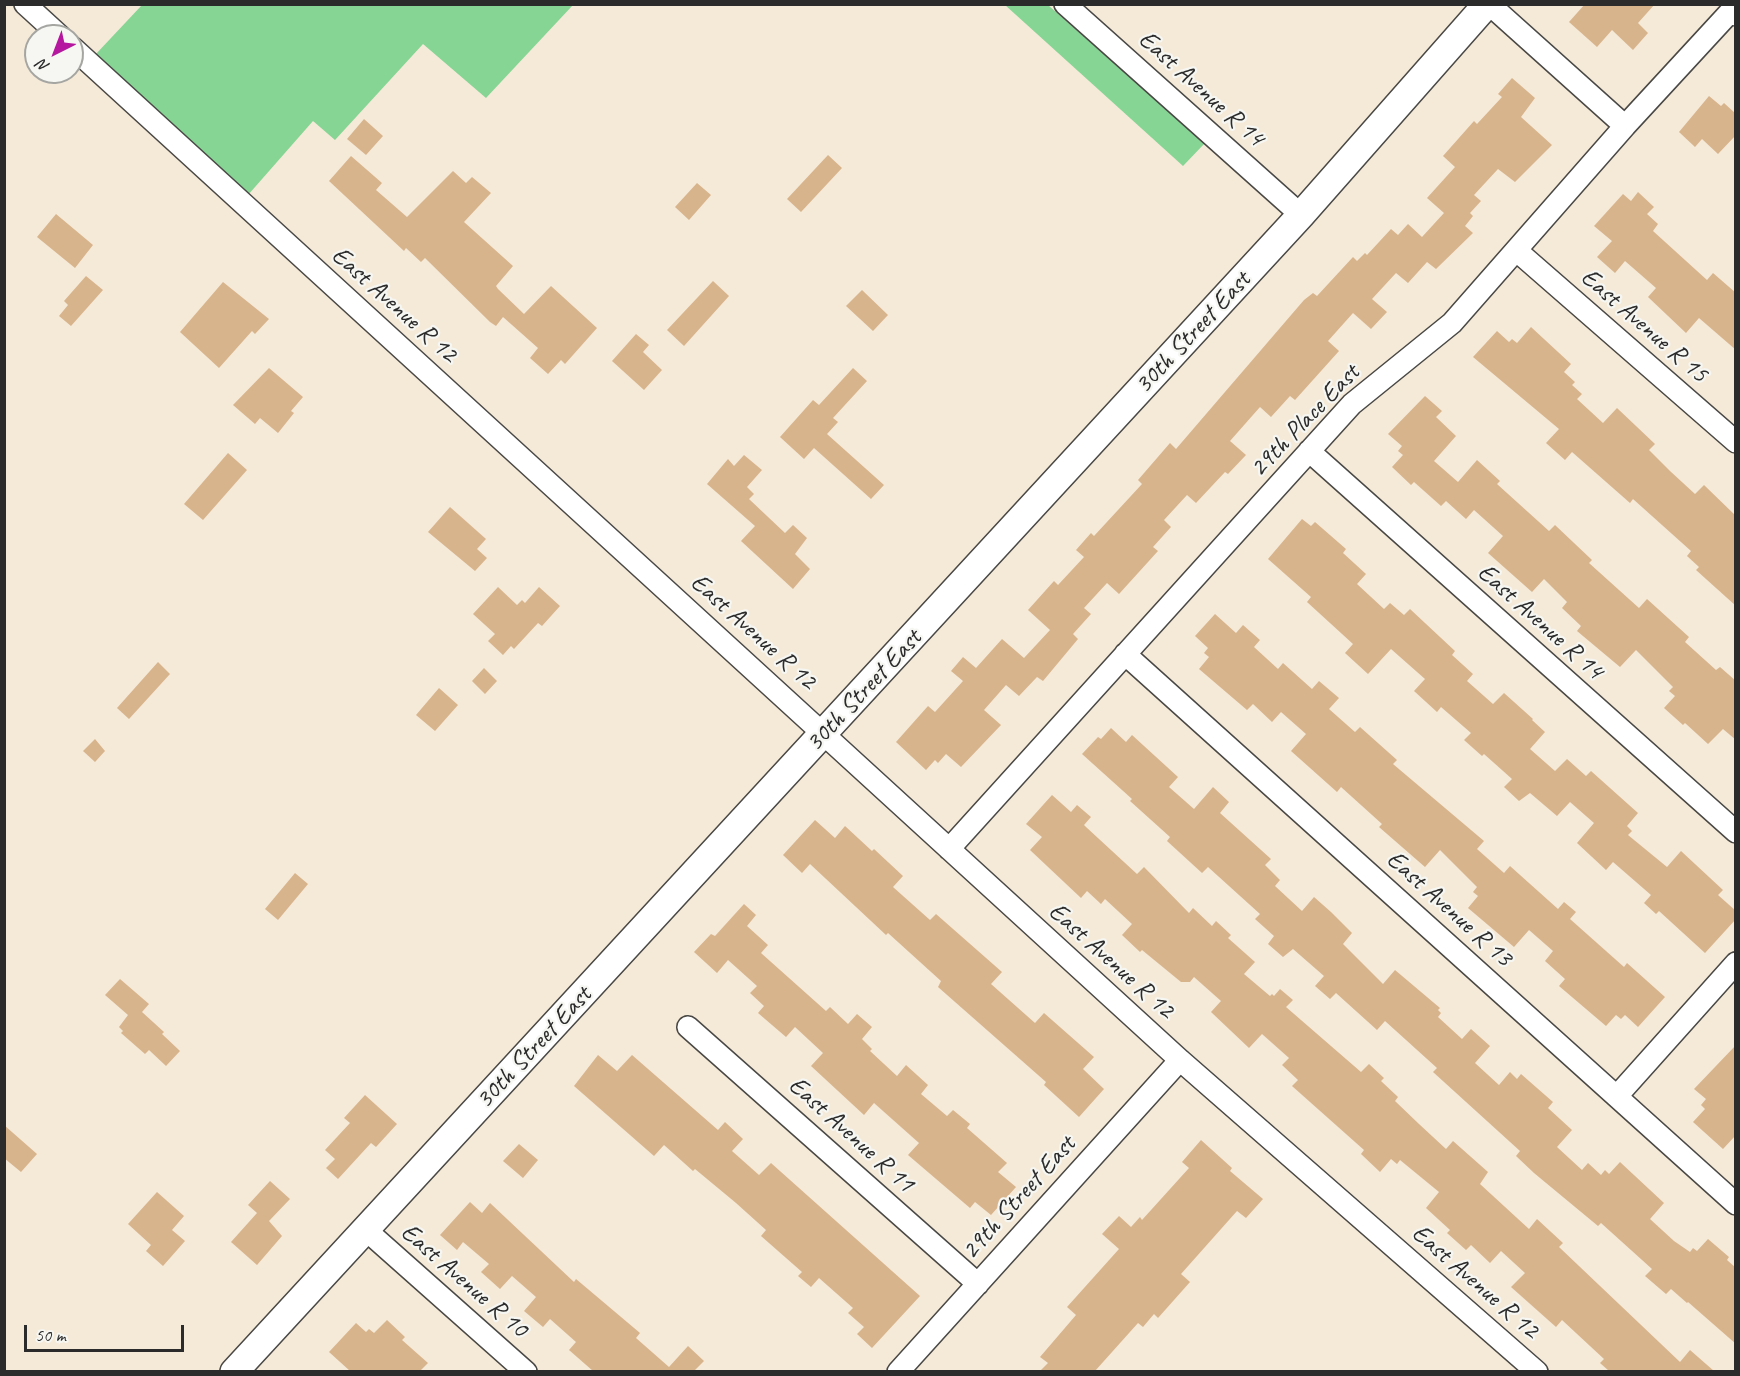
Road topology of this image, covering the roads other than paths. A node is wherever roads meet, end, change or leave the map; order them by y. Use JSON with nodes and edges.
{"nodes":[{"id":1,"x":25,"y":4,"type":"edge"},
{"id":2,"x":1065,"y":4,"type":"edge"},
{"id":3,"x":1488,"y":4,"type":"edge"},
{"id":4,"x":1733,"y":13,"type":"edge"},
{"id":5,"x":47,"y":24,"type":"edge"},
{"id":6,"x":84,"y":58,"type":"edge"},
{"id":7,"x":1625,"y":126,"type":"junction"},
{"id":8,"x":1301,"y":215,"type":"junction"},
{"id":9,"x":1517,"y":251,"type":"junction"},
{"id":10,"x":1736,"y":442,"type":"edge"},
{"id":11,"x":1309,"y":451,"type":"junction"},
{"id":12,"x":1125,"y":654,"type":"junction"},
{"id":13,"x":825,"y":734,"type":"junction"},
{"id":14,"x":1736,"y":832,"type":"edge"},
{"id":15,"x":949,"y":849,"type":"junction"},
{"id":16,"x":1736,"y":963,"type":"edge"},
{"id":17,"x":688,"y":1027,"type":"dead end"},
{"id":18,"x":1180,"y":1060,"type":"junction"},
{"id":19,"x":1617,"y":1096,"type":"junction"},
{"id":20,"x":1736,"y":1204,"type":"edge"},
{"id":21,"x":366,"y":1230,"type":"junction"},
{"id":22,"x":978,"y":1284,"type":"junction"},
{"id":23,"x":234,"y":1371,"type":"edge"},
{"id":24,"x":526,"y":1371,"type":"edge"},
{"id":25,"x":898,"y":1371,"type":"edge"},
{"id":26,"x":1537,"y":1371,"type":"edge"}],
"edges":[{"from":1,"to":5,"type":"street"},
{"from":2,"to":8,"type":"street","name":"East Avenue R 14"},
{"from":3,"to":7,"type":"street"},
{"from":3,"to":8,"type":"street","name":"30th Street East"},
{"from":4,"to":7,"type":"street","name":"29th Place East"},
{"from":6,"to":13,"type":"street","name":"East Avenue R 12"},
{"from":7,"to":9,"type":"street","name":"29th Place East"},
{"from":8,"to":13,"type":"street","name":"30th Street East"},
{"from":9,"to":10,"type":"street","name":"East Avenue R 15"},
{"from":9,"to":11,"type":"street","name":"29th Place East"},
{"from":11,"to":12,"type":"street","name":"29th Place East"},
{"from":11,"to":14,"type":"street","name":"East Avenue R 14"},
{"from":12,"to":15,"type":"street","name":"29th Place East"},
{"from":12,"to":19,"type":"street","name":"East Avenue R 13"},
{"from":13,"to":15,"type":"street","name":"East Avenue R 12"},
{"from":13,"to":21,"type":"street","name":"30th Street East"},
{"from":15,"to":18,"type":"street","name":"East Avenue R 12"},
{"from":16,"to":19,"type":"street"},
{"from":17,"to":22,"type":"street","name":"East Avenue R 11"},
{"from":18,"to":22,"type":"street","name":"29th Street East"},
{"from":18,"to":26,"type":"street","name":"East Avenue R 12"},
{"from":19,"to":20,"type":"street","name":"East Avenue R 13"},
{"from":21,"to":23,"type":"street","name":"30th Street East"},
{"from":21,"to":24,"type":"street","name":"East Avenue R 10"},
{"from":22,"to":25,"type":"street","name":"29th Street East"}]}
